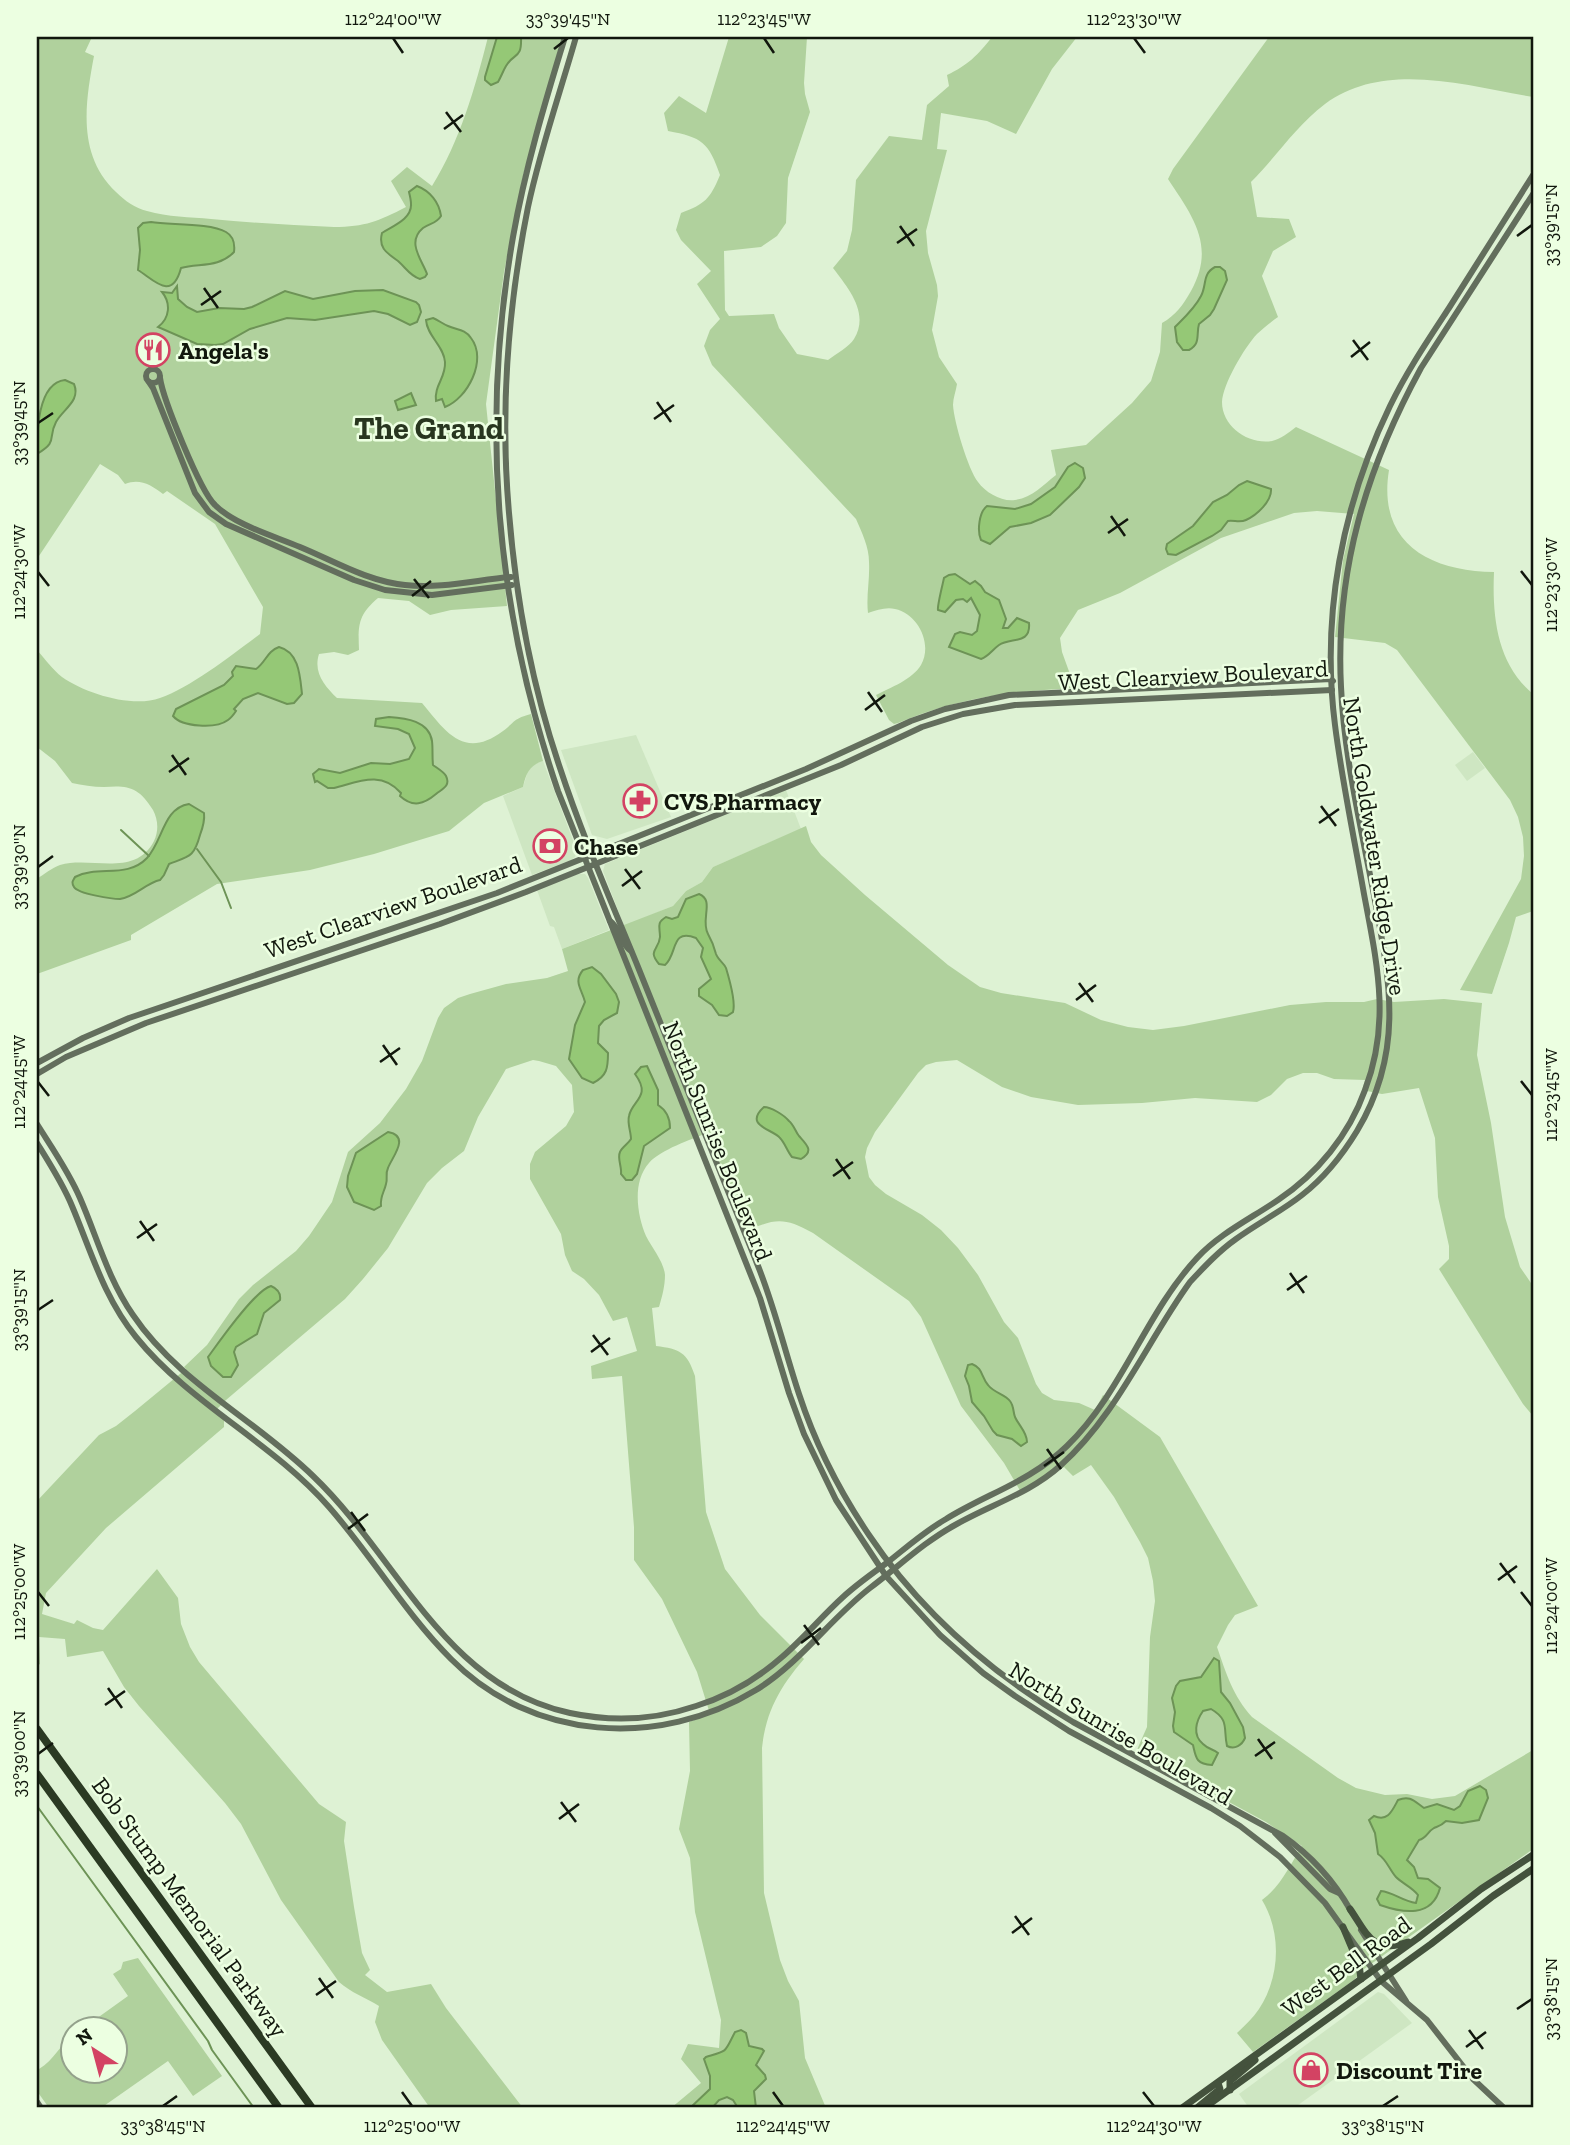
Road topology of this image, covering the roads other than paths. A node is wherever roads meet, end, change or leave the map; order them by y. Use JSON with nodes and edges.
{"nodes":[{"id":1,"x":565,"y":37,"type":"edge"},
{"id":2,"x":576,"y":37,"type":"edge"},
{"id":3,"x":1533,"y":175,"type":"edge"},
{"id":4,"x":1533,"y":194,"type":"edge"},
{"id":5,"x":160,"y":378,"type":"junction"},
{"id":6,"x":149,"y":382,"type":"junction"},
{"id":7,"x":265,"y":532,"type":"junction"},
{"id":8,"x":261,"y":540,"type":"junction"},
{"id":9,"x":322,"y":557,"type":"junction"},
{"id":10,"x":319,"y":565,"type":"junction"},
{"id":11,"x":356,"y":572,"type":"junction"},
{"id":12,"x":354,"y":580,"type":"junction"},
{"id":13,"x":509,"y":581,"type":"junction"},
{"id":14,"x":1331,"y":679,"type":"junction"},
{"id":15,"x":1341,"y":686,"type":"junction"},
{"id":16,"x":1331,"y":690,"type":"junction"},
{"id":17,"x":559,"y":767,"type":"junction"},
{"id":18,"x":550,"y":768,"type":"junction"},
{"id":19,"x":593,"y":855,"type":"junction"},
{"id":20,"x":584,"y":859,"type":"junction"},
{"id":21,"x":596,"y":864,"type":"junction"},
{"id":22,"x":587,"y":868,"type":"junction"},
{"id":23,"x":617,"y":928,"type":"junction"},
{"id":24,"x":624,"y":946,"type":"junction"},
{"id":25,"x":37,"y":1063,"type":"edge"},
{"id":26,"x":37,"y":1074,"type":"edge"},
{"id":27,"x":37,"y":1124,"type":"edge"},
{"id":28,"x":37,"y":1143,"type":"edge"},
{"id":29,"x":884,"y":1564,"type":"junction"},
{"id":30,"x":890,"y":1572,"type":"junction"},
{"id":31,"x":37,"y":1729,"type":"edge"},
{"id":32,"x":37,"y":1774,"type":"edge"},
{"id":33,"x":1273,"y":1830,"type":"junction"},
{"id":34,"x":1295,"y":1853,"type":"junction"},
{"id":35,"x":1533,"y":1855,"type":"edge"},
{"id":36,"x":1287,"y":1863,"type":"junction"},
{"id":37,"x":1533,"y":1870,"type":"edge"},
{"id":38,"x":1340,"y":1893,"type":"junction"},
{"id":39,"x":1350,"y":1909,"type":"junction"},
{"id":40,"x":1343,"y":1927,"type":"junction"},
{"id":41,"x":1418,"y":1938,"type":"junction"},
{"id":42,"x":1382,"y":1964,"type":"junction"},
{"id":43,"x":1375,"y":1970,"type":"junction"},
{"id":44,"x":1389,"y":1975,"type":"junction"},
{"id":45,"x":1361,"y":1979,"type":"junction"},
{"id":46,"x":1381,"y":1981,"type":"junction"},
{"id":47,"x":1408,"y":2006,"type":"junction"},
{"id":48,"x":1264,"y":2049,"type":"junction"},
{"id":49,"x":1218,"y":2083,"type":"junction"},
{"id":50,"x":1230,"y":2090,"type":"junction"},
{"id":51,"x":37,"y":2102,"type":"edge"},
{"id":52,"x":41,"y":2108,"type":"edge"},
{"id":53,"x":277,"y":2108,"type":"edge"},
{"id":54,"x":312,"y":2108,"type":"edge"},
{"id":55,"x":1182,"y":2108,"type":"edge"},
{"id":56,"x":1197,"y":2108,"type":"edge"},
{"id":57,"x":1204,"y":2108,"type":"edge"},
{"id":58,"x":1504,"y":2108,"type":"edge"}],
"edges":[{"from":1,"to":13,"type":"street","name":"North Sunrise Boulevard"},
{"from":2,"to":17,"type":"street","name":"North Sunrise Boulevard"},
{"from":3,"to":14,"type":"street","name":"North Goldwater Ridge Drive"},
{"from":4,"to":15,"type":"street","name":"North Goldwater Ridge Drive"},
{"from":5,"to":6,"type":"street"},
{"from":5,"to":6,"type":"street"},
{"from":5,"to":7,"type":"street"},
{"from":6,"to":8,"type":"street"},
{"from":7,"to":8,"type":"street"},
{"from":7,"to":9,"type":"street"},
{"from":8,"to":10,"type":"street"},
{"from":9,"to":10,"type":"street"},
{"from":9,"to":11,"type":"street"},
{"from":10,"to":12,"type":"street"},
{"from":11,"to":12,"type":"street"},
{"from":11,"to":13,"type":"street"},
{"from":12,"to":13,"type":"street"},
{"from":13,"to":18,"type":"street","name":"North Sunrise Boulevard"},
{"from":14,"to":15,"type":"street","name":"West Clearview Boulevard"},
{"from":14,"to":16,"type":"street","name":"North Goldwater Ridge Drive"},
{"from":14,"to":19,"type":"street","name":"West Clearview Boulevard"},
{"from":15,"to":16,"type":"street","name":"West Clearview Boulevard"},
{"from":15,"to":30,"type":"street","name":"North Goldwater Ridge Drive"},
{"from":16,"to":21,"type":"street","name":"West Clearview Boulevard"},
{"from":16,"to":29,"type":"street","name":"North Goldwater Ridge Drive"},
{"from":17,"to":18,"type":"street"},
{"from":17,"to":19,"type":"street","name":"North Sunrise Boulevard"},
{"from":18,"to":20,"type":"street","name":"North Sunrise Boulevard"},
{"from":19,"to":20,"type":"street","name":"West Clearview Boulevard"},
{"from":19,"to":21,"type":"street","name":"North Sunrise Boulevard"},
{"from":20,"to":22,"type":"street","name":"North Sunrise Boulevard"},
{"from":20,"to":25,"type":"street","name":"West Clearview Boulevard"},
{"from":21,"to":22,"type":"street","name":"West Clearview Boulevard"},
{"from":21,"to":23,"type":"street","name":"North Sunrise Boulevard"},
{"from":22,"to":23,"type":"street","name":"North Sunrise Boulevard"},
{"from":22,"to":26,"type":"street","name":"West Clearview Boulevard"},
{"from":23,"to":24,"type":"street","name":"North Sunrise Boulevard"},
{"from":24,"to":29,"type":"street","name":"North Sunrise Boulevard"},
{"from":24,"to":29,"type":"street","name":"North Sunrise Boulevard"},
{"from":27,"to":29,"type":"street","name":"North Goldwater Ridge Drive"},
{"from":28,"to":30,"type":"street","name":"North Goldwater Ridge Drive"},
{"from":29,"to":30,"type":"street","name":"North Sunrise Boulevard"},
{"from":30,"to":33,"type":"street","name":"North Sunrise Boulevard"},
{"from":30,"to":36,"type":"street","name":"North Sunrise Boulevard"},
{"from":31,"to":54,"type":"highway","name":"Bob Stump Memorial Parkway"},
{"from":32,"to":53,"type":"highway","name":"Bob Stump Memorial Parkway"},
{"from":33,"to":34,"type":"street"},
{"from":33,"to":38,"type":"street","name":"North Sunrise Boulevard"},
{"from":34,"to":36,"type":"street"},
{"from":34,"to":38,"type":"street"},
{"from":35,"to":41,"type":"main road","name":"West Bell Road"},
{"from":36,"to":40,"type":"street","name":"North Sunrise Boulevard"},
{"from":37,"to":44,"type":"main road","name":"West Bell Road"},
{"from":38,"to":39,"type":"street","name":"North Sunrise Boulevard"},
{"from":39,"to":41,"type":"main road"},
{"from":39,"to":42,"type":"street","name":"North Sunrise Boulevard"},
{"from":40,"to":43,"type":"street","name":"North Sunrise Boulevard"},
{"from":40,"to":45,"type":"main road"},
{"from":41,"to":42,"type":"main road","name":"West Bell Road"},
{"from":42,"to":43,"type":"main road","name":"West Bell Road"},
{"from":42,"to":44,"type":"street","name":"North Sunrise Boulevard"},
{"from":43,"to":45,"type":"main road","name":"West Bell Road"},
{"from":43,"to":46,"type":"street","name":"North Sunrise Boulevard"},
{"from":44,"to":46,"type":"main road","name":"West Bell Road"},
{"from":44,"to":47,"type":"street","name":"North Sunrise Boulevard"},
{"from":45,"to":48,"type":"main road","name":"West Bell Road"},
{"from":46,"to":47,"type":"street","name":"North Sunrise Boulevard"},
{"from":46,"to":50,"type":"main road","name":"West Bell Road"},
{"from":47,"to":58,"type":"street","name":"North Sunrise Boulevard"},
{"from":48,"to":49,"type":"main road","name":"West Bell Road"},
{"from":48,"to":50,"type":"main road"},
{"from":49,"to":55,"type":"main road","name":"West Bell Road"},
{"from":49,"to":56,"type":"main road"},
{"from":50,"to":57,"type":"main road","name":"West Bell Road"},
{"from":51,"to":52,"type":"street"}]}
